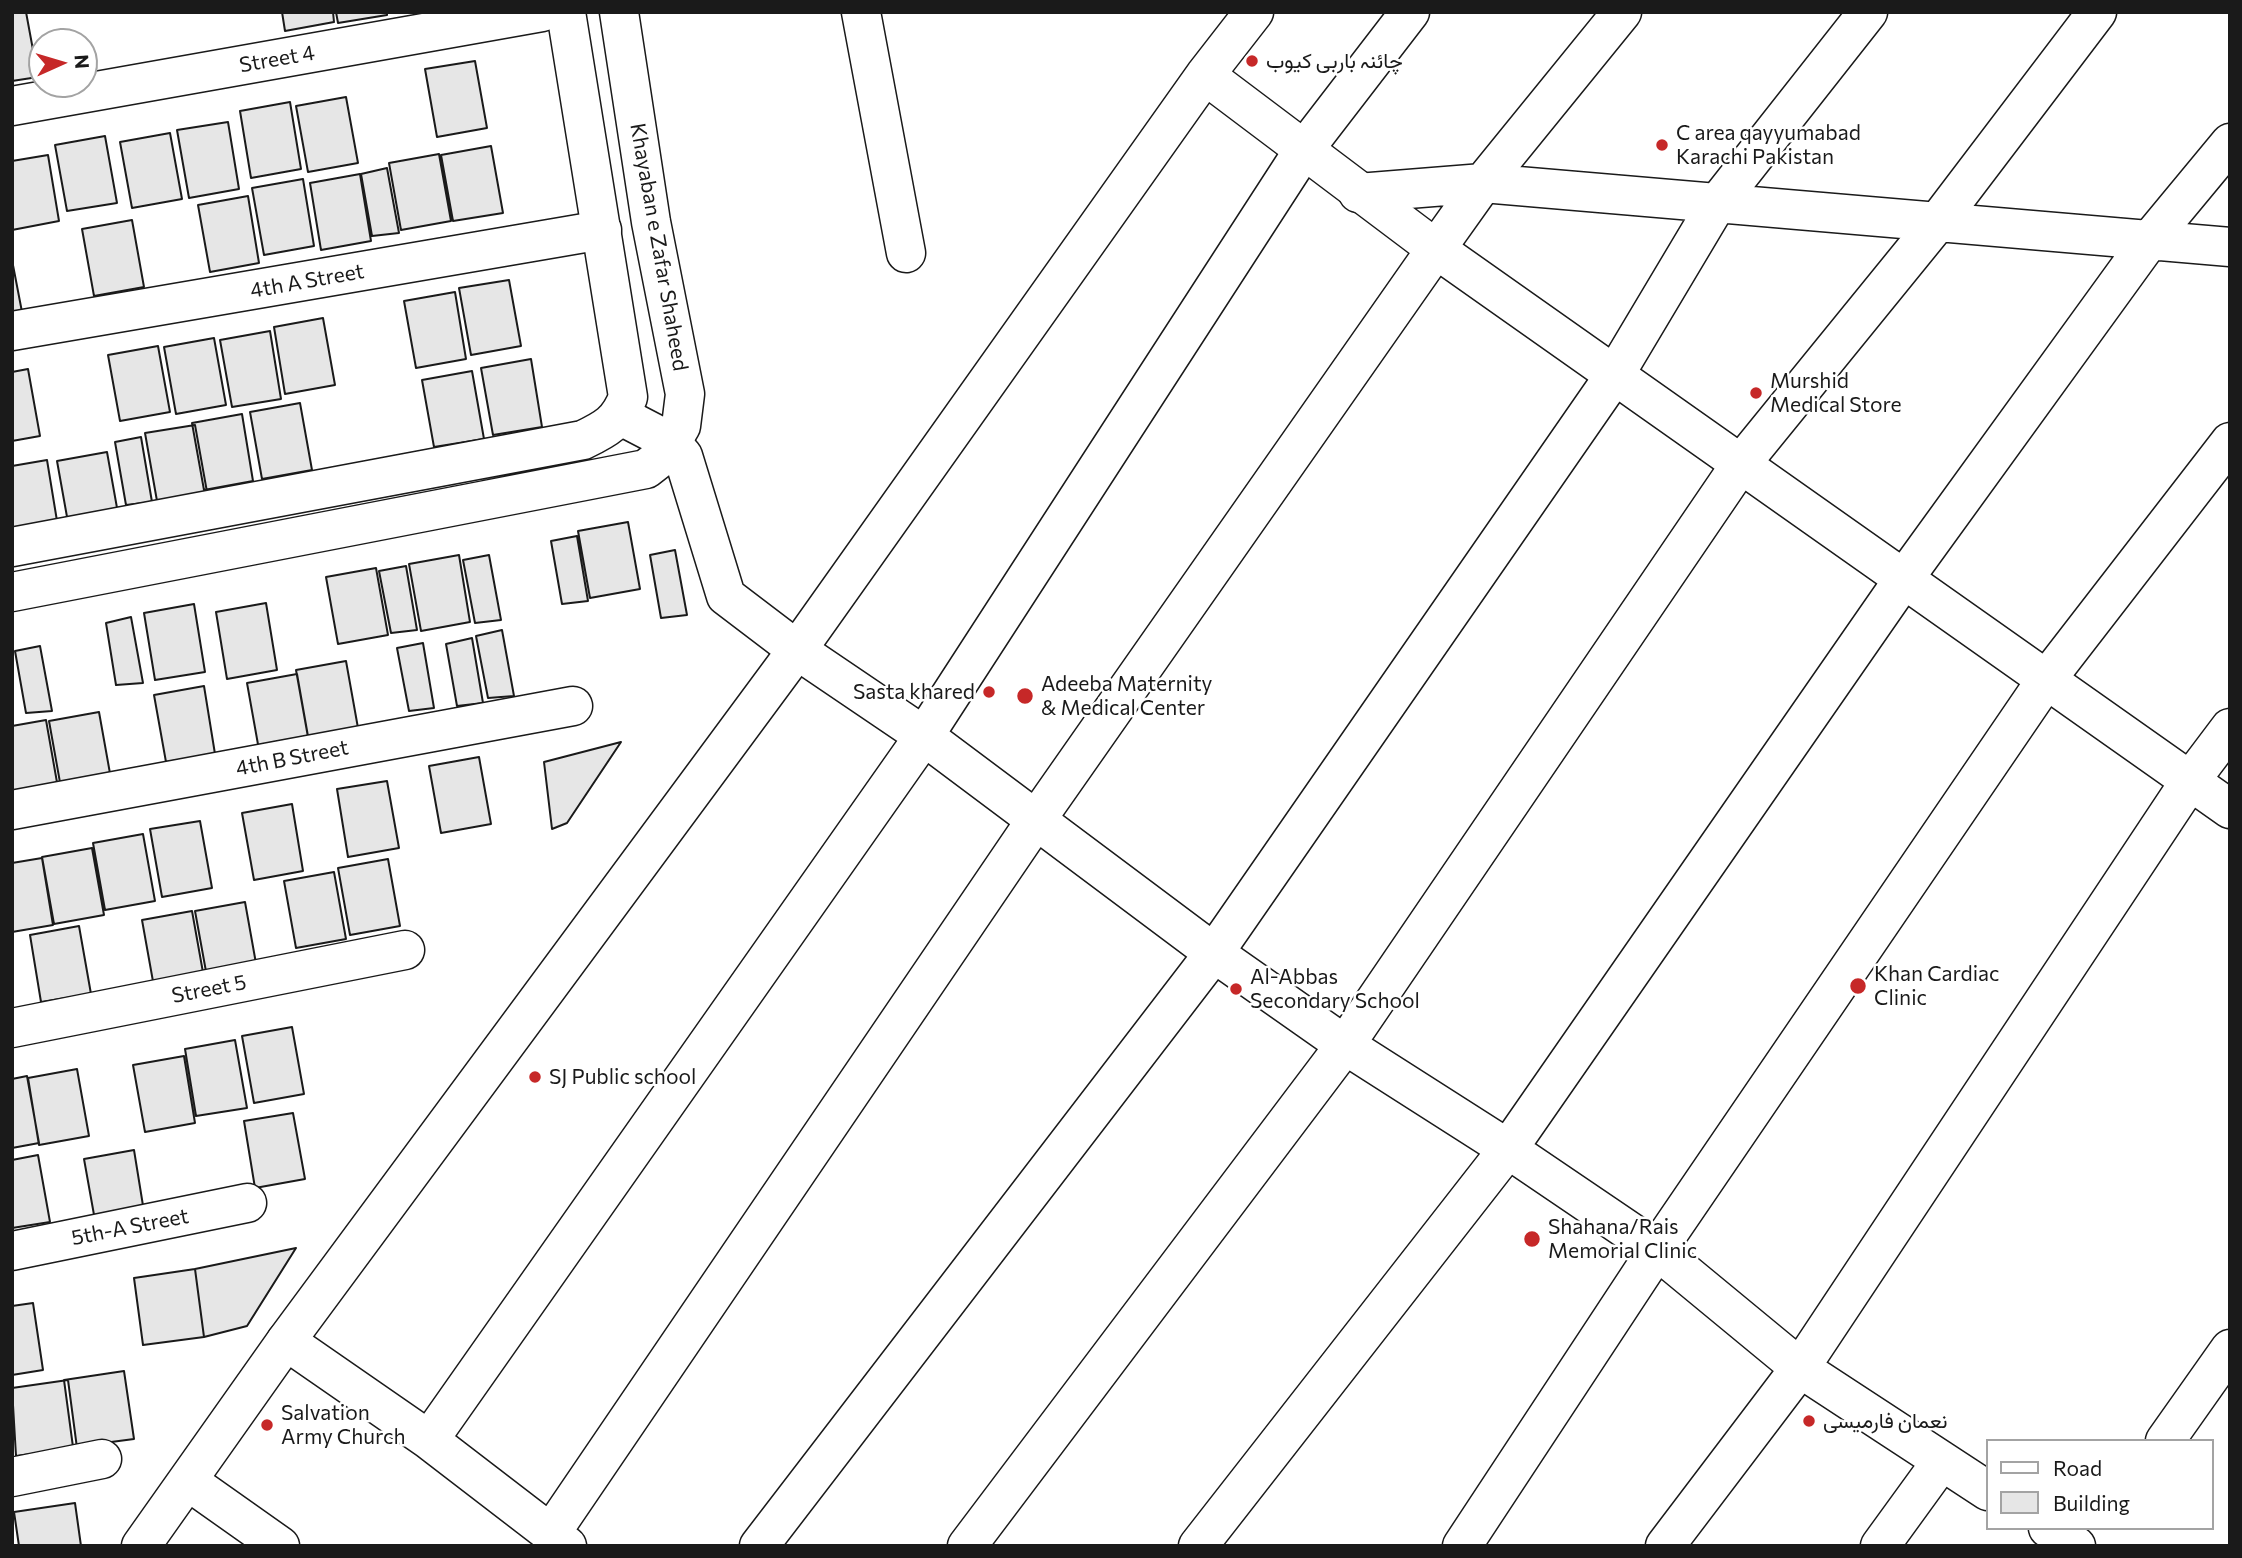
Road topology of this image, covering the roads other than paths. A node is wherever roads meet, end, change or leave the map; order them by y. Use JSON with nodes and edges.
{"nodes":[{"id":1,"x":542,"y":12,"type":"edge"},
{"id":2,"x":566,"y":12,"type":"edge"},
{"id":3,"x":619,"y":12,"type":"edge"},
{"id":4,"x":861,"y":12,"type":"edge"},
{"id":5,"x":1254,"y":12,"type":"edge"},
{"id":6,"x":1410,"y":12,"type":"edge"},
{"id":7,"x":1622,"y":12,"type":"edge"},
{"id":8,"x":1868,"y":12,"type":"edge"},
{"id":9,"x":2097,"y":12,"type":"edge"},
{"id":10,"x":1205,"y":75,"type":"junction"},
{"id":11,"x":12,"y":106,"type":"edge"},
{"id":12,"x":2230,"y":143,"type":"edge"},
{"id":13,"x":1303,"y":151,"type":"junction"},
{"id":14,"x":1483,"y":183,"type":"junction"},
{"id":15,"x":1358,"y":193,"type":"junction"},
{"id":16,"x":1716,"y":205,"type":"junction"},
{"id":17,"x":1936,"y":223,"type":"junction"},
{"id":18,"x":602,"y":230,"type":"junction"},
{"id":19,"x":2148,"y":242,"type":"junction"},
{"id":20,"x":2230,"y":247,"type":"edge"},
{"id":21,"x":1436,"y":249,"type":"junction"},
{"id":22,"x":906,"y":253,"type":"dead end"},
{"id":23,"x":12,"y":331,"type":"edge"},
{"id":24,"x":1614,"y":376,"type":"junction"},
{"id":25,"x":621,"y":416,"type":"junction"},
{"id":26,"x":2230,"y":442,"type":"edge"},
{"id":27,"x":659,"y":456,"type":"junction"},
{"id":28,"x":1740,"y":465,"type":"junction"},
{"id":29,"x":12,"y":547,"type":"edge"},
{"id":30,"x":1903,"y":580,"type":"junction"},
{"id":31,"x":12,"y":592,"type":"edge"},
{"id":32,"x":797,"y":650,"type":"junction"},
{"id":33,"x":2046,"y":680,"type":"junction"},
{"id":34,"x":573,"y":706,"type":"dead end"},
{"id":35,"x":2230,"y":728,"type":"edge"},
{"id":36,"x":924,"y":736,"type":"junction"},
{"id":37,"x":2190,"y":781,"type":"junction"},
{"id":38,"x":2230,"y":809,"type":"edge"},
{"id":39,"x":12,"y":810,"type":"edge"},
{"id":40,"x":1036,"y":820,"type":"junction"},
{"id":41,"x":405,"y":950,"type":"dead end"},
{"id":42,"x":1214,"y":953,"type":"junction"},
{"id":43,"x":12,"y":1028,"type":"edge"},
{"id":44,"x":1345,"y":1045,"type":"junction"},
{"id":45,"x":1508,"y":1149,"type":"junction"},
{"id":46,"x":247,"y":1203,"type":"dead end"},
{"id":47,"x":1657,"y":1250,"type":"junction"},
{"id":48,"x":12,"y":1251,"type":"edge"},
{"id":49,"x":286,"y":1341,"type":"junction"},
{"id":50,"x":2230,"y":1349,"type":"edge"},
{"id":51,"x":1800,"y":1368,"type":"junction"},
{"id":52,"x":2166,"y":1439,"type":"edge"},
{"id":53,"x":429,"y":1440,"type":"junction"},
{"id":54,"x":102,"y":1459,"type":"dead end"},
{"id":55,"x":1941,"y":1462,"type":"junction"},
{"id":56,"x":12,"y":1477,"type":"edge"},
{"id":57,"x":188,"y":1481,"type":"junction"},
{"id":58,"x":1986,"y":1490,"type":"edge"},
{"id":59,"x":2051,"y":1530,"type":"edge"},
{"id":60,"x":2103,"y":1530,"type":"edge"},
{"id":61,"x":559,"y":1539,"type":"edge"},
{"id":62,"x":141,"y":1546,"type":"edge"},
{"id":63,"x":280,"y":1546,"type":"edge"},
{"id":64,"x":759,"y":1546,"type":"edge"},
{"id":65,"x":967,"y":1546,"type":"edge"},
{"id":66,"x":1198,"y":1546,"type":"edge"},
{"id":67,"x":1462,"y":1546,"type":"edge"},
{"id":68,"x":1665,"y":1546,"type":"edge"},
{"id":69,"x":1880,"y":1546,"type":"edge"},
{"id":70,"x":2076,"y":1546,"type":"edge"},
{"id":71,"x":2091,"y":1546,"type":"edge"}],
"edges":[{"from":1,"to":11,"type":"street","name":"Street 4"},
{"from":2,"to":18,"type":"street"},
{"from":3,"to":27,"type":"street","name":"Khayaban e Zafar Shaheed"},
{"from":4,"to":22,"type":"street"},
{"from":5,"to":10,"type":"street"},
{"from":6,"to":13,"type":"street"},
{"from":7,"to":14,"type":"street"},
{"from":8,"to":16,"type":"street"},
{"from":9,"to":17,"type":"street"},
{"from":10,"to":13,"type":"street"},
{"from":10,"to":32,"type":"street"},
{"from":12,"to":19,"type":"street"},
{"from":13,"to":15,"type":"street"},
{"from":13,"to":36,"type":"street"},
{"from":14,"to":15,"type":"street"},
{"from":14,"to":16,"type":"street"},
{"from":14,"to":21,"type":"street"},
{"from":15,"to":21,"type":"street"},
{"from":16,"to":17,"type":"street"},
{"from":16,"to":24,"type":"street"},
{"from":17,"to":19,"type":"street"},
{"from":17,"to":28,"type":"street"},
{"from":18,"to":23,"type":"street","name":"4th A Street"},
{"from":18,"to":25,"type":"street"},
{"from":19,"to":20,"type":"street"},
{"from":19,"to":30,"type":"street"},
{"from":21,"to":24,"type":"street"},
{"from":21,"to":40,"type":"street"},
{"from":24,"to":28,"type":"street"},
{"from":24,"to":42,"type":"street"},
{"from":25,"to":27,"type":"street"},
{"from":25,"to":29,"type":"street"},
{"from":26,"to":33,"type":"street"},
{"from":27,"to":31,"type":"street"},
{"from":27,"to":32,"type":"street"},
{"from":28,"to":30,"type":"street"},
{"from":28,"to":44,"type":"street"},
{"from":30,"to":33,"type":"street"},
{"from":30,"to":45,"type":"street"},
{"from":32,"to":36,"type":"street"},
{"from":32,"to":49,"type":"street"},
{"from":33,"to":37,"type":"street"},
{"from":33,"to":47,"type":"street"},
{"from":34,"to":39,"type":"street","name":"4th B Street"},
{"from":35,"to":37,"type":"street"},
{"from":36,"to":40,"type":"street"},
{"from":36,"to":53,"type":"street"},
{"from":37,"to":38,"type":"street"},
{"from":37,"to":51,"type":"street"},
{"from":40,"to":42,"type":"street"},
{"from":40,"to":61,"type":"street"},
{"from":41,"to":43,"type":"street","name":"Street 5"},
{"from":42,"to":44,"type":"street"},
{"from":42,"to":64,"type":"street"},
{"from":44,"to":45,"type":"street"},
{"from":44,"to":65,"type":"street"},
{"from":45,"to":47,"type":"street"},
{"from":45,"to":66,"type":"street"},
{"from":46,"to":48,"type":"street","name":"5th-A Street"},
{"from":47,"to":51,"type":"street"},
{"from":47,"to":67,"type":"street"},
{"from":49,"to":53,"type":"street"},
{"from":49,"to":57,"type":"street"},
{"from":50,"to":52,"type":"street"},
{"from":51,"to":55,"type":"street"},
{"from":51,"to":68,"type":"street"},
{"from":53,"to":61,"type":"street"},
{"from":54,"to":56,"type":"street"},
{"from":55,"to":58,"type":"street"},
{"from":55,"to":69,"type":"street"},
{"from":57,"to":62,"type":"street"},
{"from":57,"to":63,"type":"street"},
{"from":59,"to":70,"type":"street"},
{"from":60,"to":71,"type":"street"}]}
